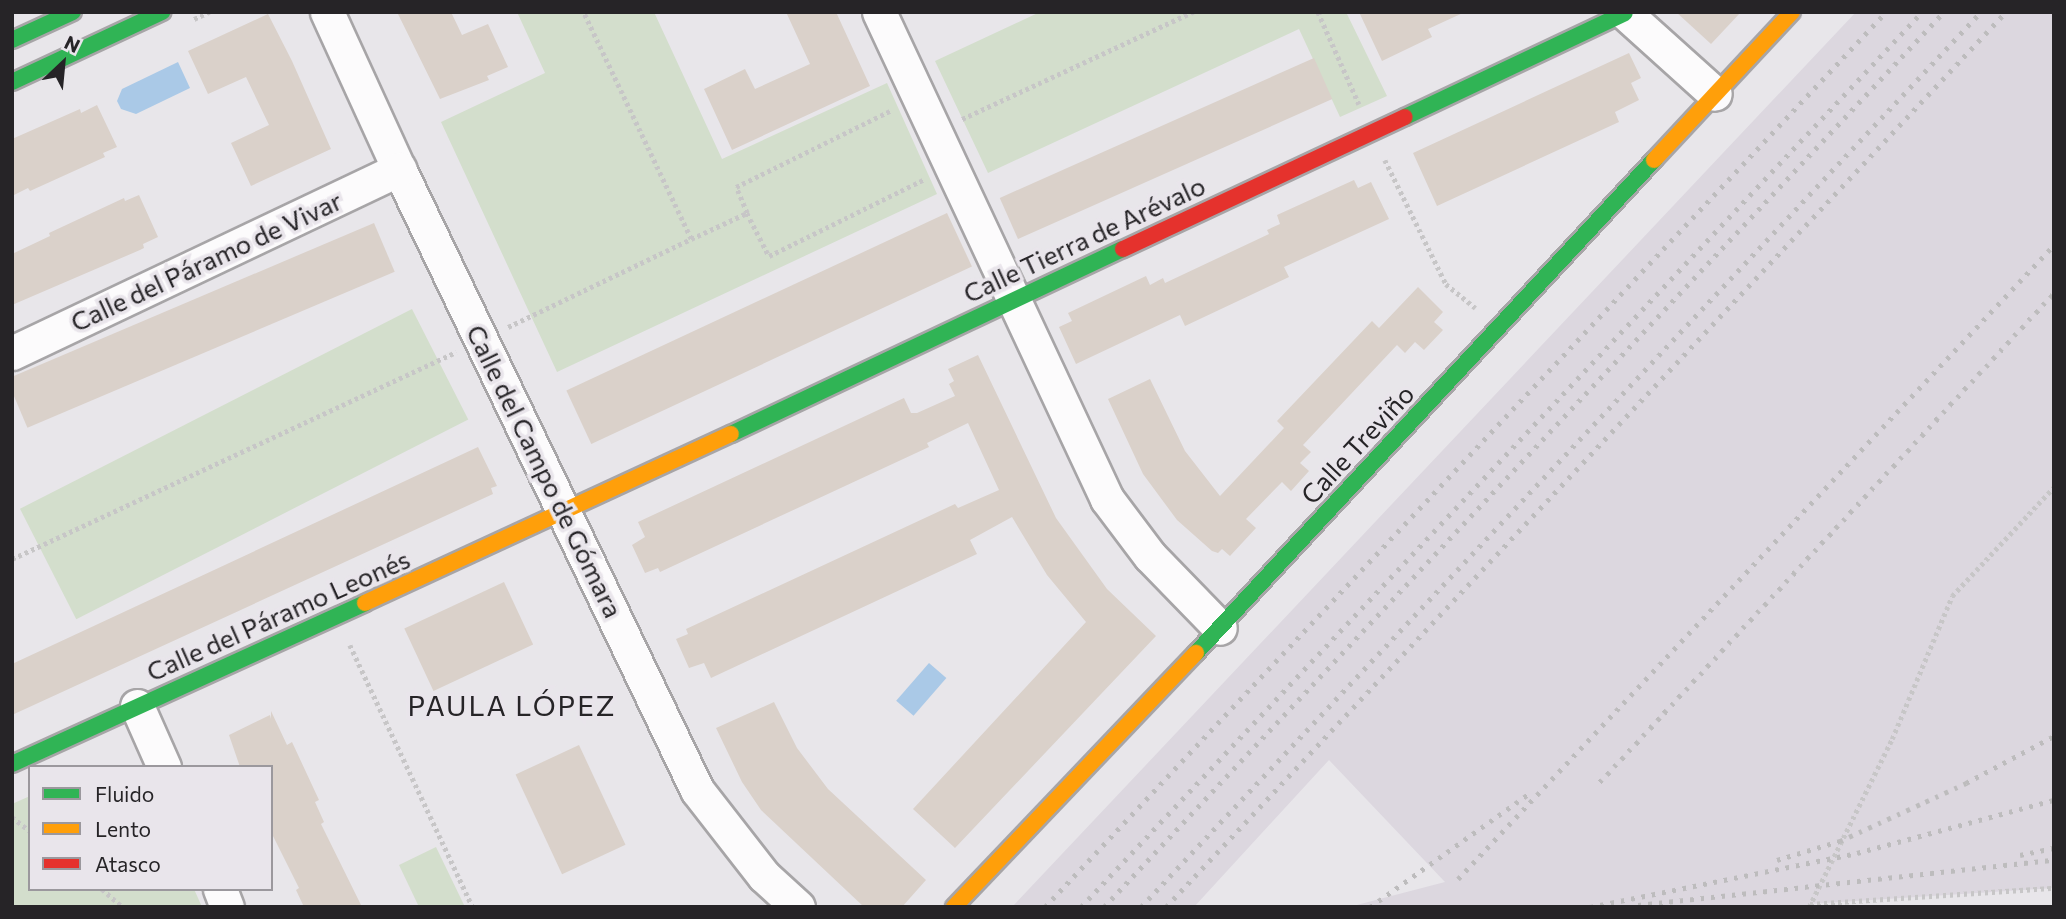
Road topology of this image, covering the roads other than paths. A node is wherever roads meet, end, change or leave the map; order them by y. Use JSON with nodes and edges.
{"nodes":[{"id":1,"x":74,"y":12,"type":"edge"},
{"id":2,"x":162,"y":12,"type":"edge"},
{"id":3,"x":327,"y":12,"type":"edge"},
{"id":4,"x":879,"y":12,"type":"edge"},
{"id":5,"x":1792,"y":12,"type":"edge"},
{"id":6,"x":1624,"y":13,"type":"edge"},
{"id":7,"x":12,"y":40,"type":"edge"},
{"id":8,"x":12,"y":82,"type":"edge"},
{"id":9,"x":1715,"y":94,"type":"junction"},
{"id":10,"x":399,"y":169,"type":"junction"},
{"id":11,"x":1013,"y":299,"type":"junction"},
{"id":12,"x":12,"y":353,"type":"edge"},
{"id":13,"x":565,"y":512,"type":"junction"},
{"id":14,"x":1220,"y":628,"type":"junction"},
{"id":15,"x":137,"y":706,"type":"junction"},
{"id":16,"x":12,"y":764,"type":"edge"},
{"id":17,"x":163,"y":765,"type":"edge"},
{"id":18,"x":221,"y":891,"type":"edge"},
{"id":19,"x":228,"y":907,"type":"edge"},
{"id":20,"x":798,"y":907,"type":"edge"},
{"id":21,"x":954,"y":907,"type":"edge"}],
"edges":[{"from":1,"to":7,"type":"street"},
{"from":2,"to":8,"type":"street"},
{"from":3,"to":10,"type":"street","name":"Calle del Campo de Gómara"},
{"from":4,"to":11,"type":"street"},
{"from":5,"to":9,"type":"street","name":"Calle Treviño"},
{"from":6,"to":9,"type":"street"},
{"from":6,"to":11,"type":"street","name":"Calle Tierra de Arévalo"},
{"from":9,"to":14,"type":"street","name":"Calle Treviño"},
{"from":10,"to":12,"type":"street","name":"Calle del Páramo de Vivar"},
{"from":10,"to":13,"type":"street","name":"Calle del Campo de Gómara"},
{"from":11,"to":13,"type":"street","name":"Calle Tierra de Arévalo"},
{"from":11,"to":14,"type":"street"},
{"from":13,"to":15,"type":"street","name":"Calle del Páramo Leonés"},
{"from":13,"to":20,"type":"street","name":"Calle del Campo de Gómara"},
{"from":14,"to":21,"type":"street","name":"Calle Treviño"},
{"from":15,"to":16,"type":"street","name":"Calle del Páramo Leonés"},
{"from":15,"to":17,"type":"street"},
{"from":18,"to":19,"type":"street"}]}
